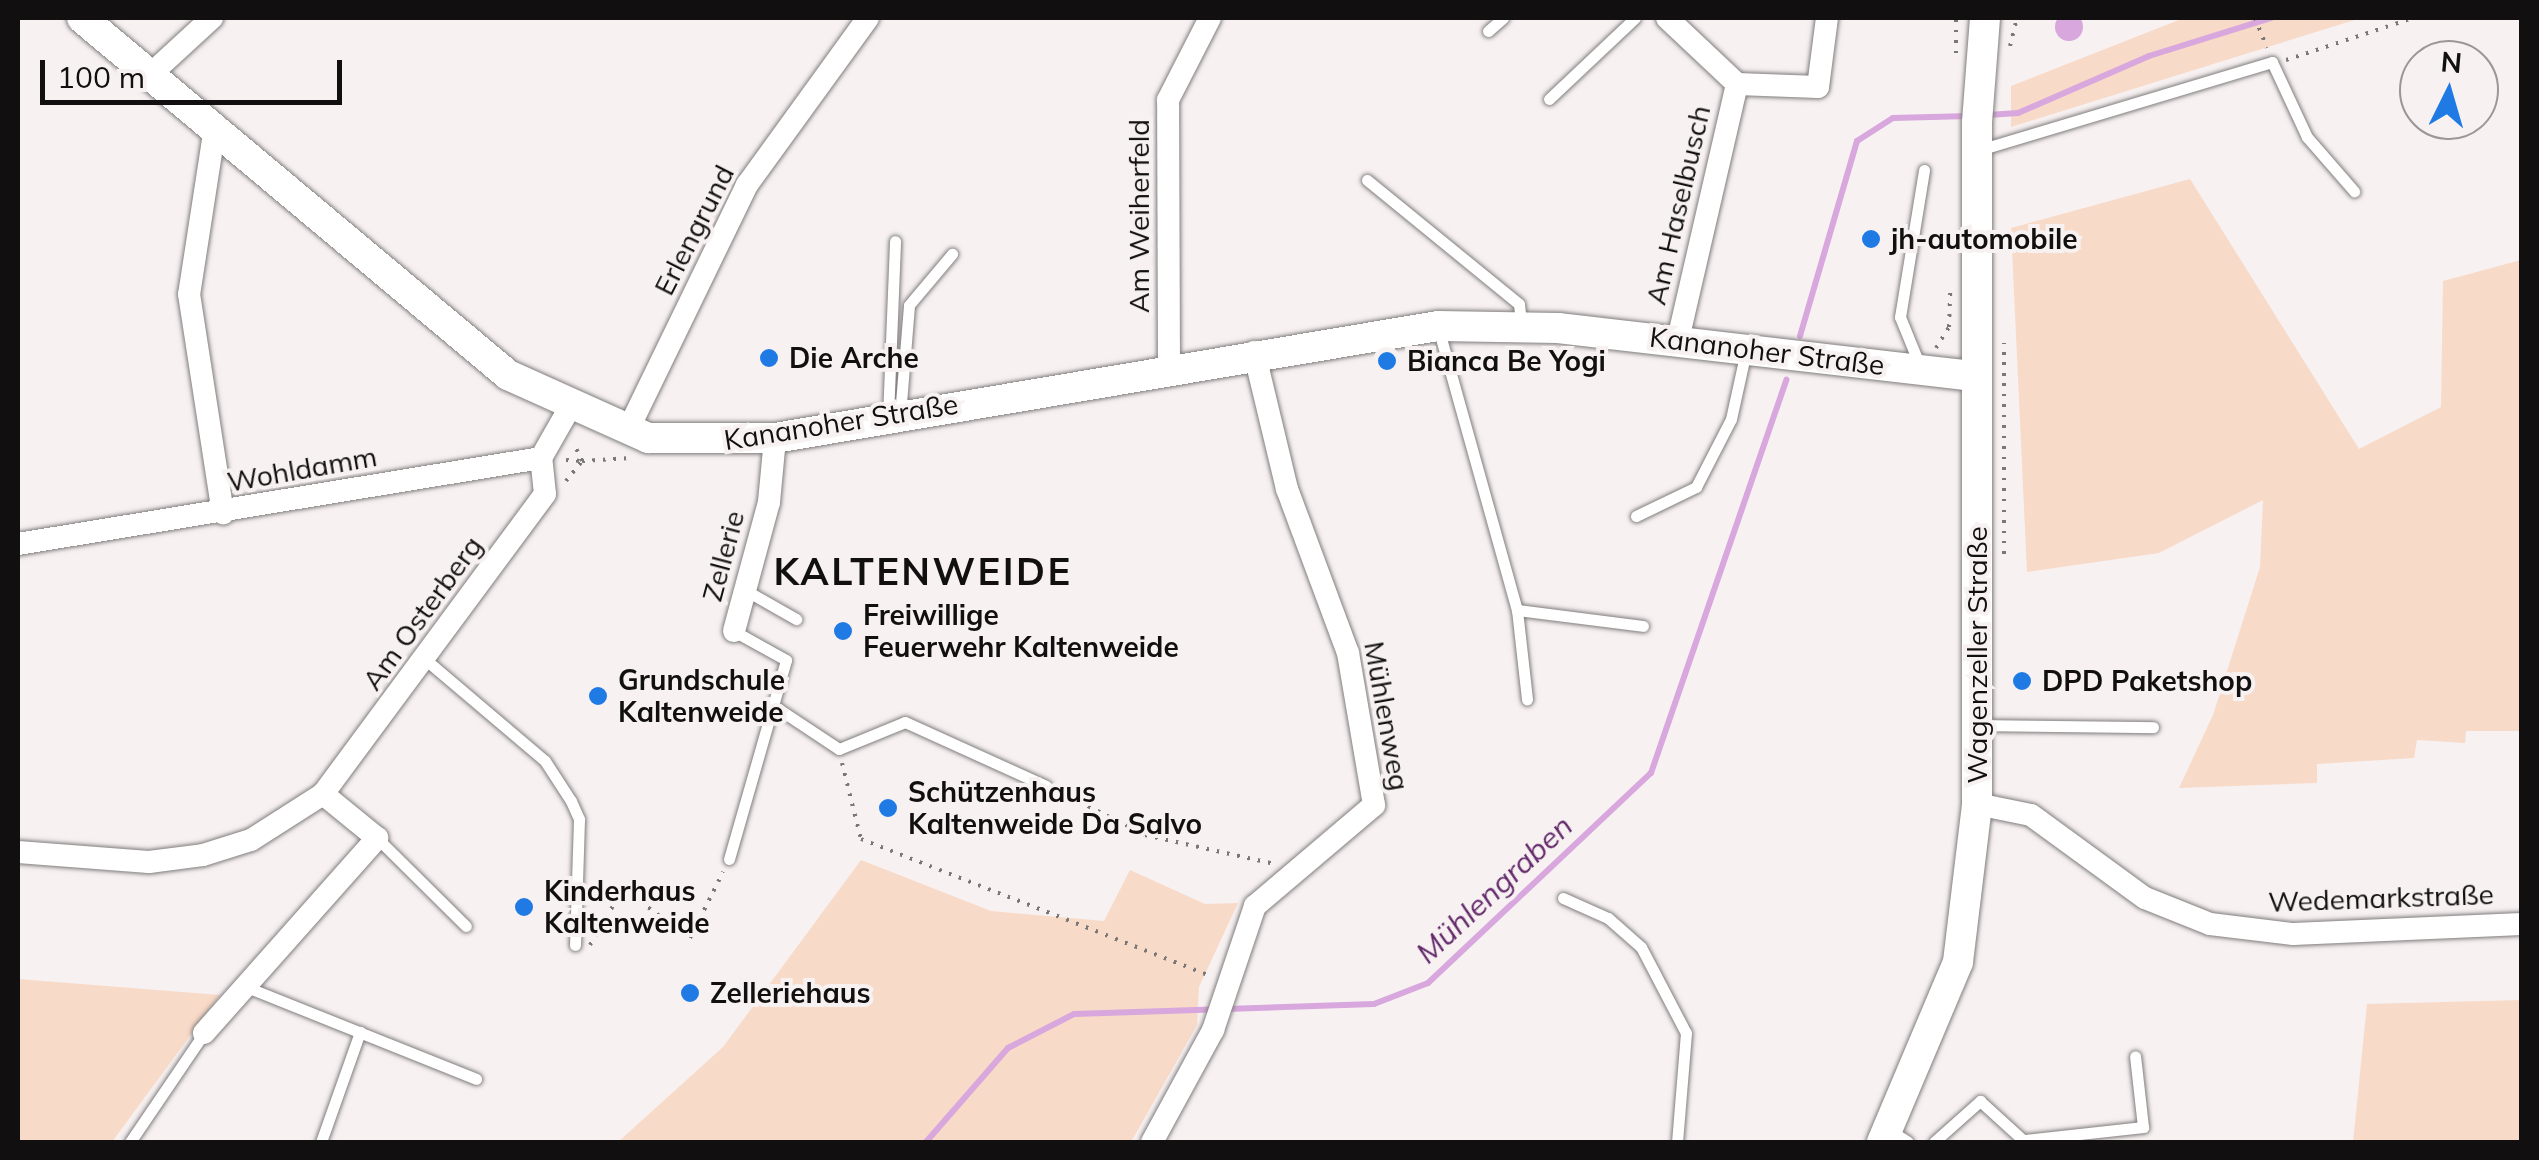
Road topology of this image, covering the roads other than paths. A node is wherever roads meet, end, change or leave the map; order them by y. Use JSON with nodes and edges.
{"nodes":[{"id":1,"x":82,"y":18,"type":"edge"},
{"id":2,"x":212,"y":18,"type":"edge"},
{"id":3,"x":868,"y":18,"type":"edge"},
{"id":4,"x":1210,"y":18,"type":"edge"},
{"id":5,"x":1503,"y":18,"type":"edge"},
{"id":6,"x":1635,"y":18,"type":"edge"},
{"id":7,"x":1667,"y":18,"type":"edge"},
{"id":8,"x":1826,"y":18,"type":"edge"},
{"id":9,"x":1973,"y":18,"type":"edge"},
{"id":10,"x":1985,"y":18,"type":"edge"},
{"id":11,"x":1488,"y":31,"type":"dead end"},
{"id":12,"x":151,"y":74,"type":"junction"},
{"id":13,"x":1737,"y":84,"type":"junction"},
{"id":14,"x":1549,"y":98,"type":"dead end"},
{"id":15,"x":1977,"y":116,"type":"junction"},
{"id":16,"x":215,"y":128,"type":"junction"},
{"id":17,"x":1924,"y":170,"type":"dead end"},
{"id":18,"x":1367,"y":180,"type":"dead end"},
{"id":19,"x":2354,"y":191,"type":"dead end"},
{"id":20,"x":895,"y":240,"type":"dead end"},
{"id":21,"x":952,"y":254,"type":"dead end"},
{"id":22,"x":1522,"y":325,"type":"junction"},
{"id":23,"x":1438,"y":326,"type":"junction"},
{"id":24,"x":1678,"y":339,"type":"junction"},
{"id":25,"x":1746,"y":347,"type":"junction"},
{"id":26,"x":1254,"y":352,"type":"junction"},
{"id":27,"x":1169,"y":365,"type":"junction"},
{"id":28,"x":1928,"y":370,"type":"junction"},
{"id":29,"x":1976,"y":376,"type":"junction"},
{"id":30,"x":569,"y":409,"type":"junction"},
{"id":31,"x":894,"y":416,"type":"junction"},
{"id":32,"x":637,"y":435,"type":"junction"},
{"id":33,"x":774,"y":438,"type":"junction"},
{"id":34,"x":541,"y":458,"type":"junction"},
{"id":35,"x":224,"y":513,"type":"junction"},
{"id":36,"x":1636,"y":516,"type":"dead end"},
{"id":37,"x":18,"y":544,"type":"edge"},
{"id":38,"x":745,"y":590,"type":"junction"},
{"id":39,"x":1516,"y":610,"type":"junction"},
{"id":40,"x":796,"y":619,"type":"dead end"},
{"id":41,"x":1643,"y":626,"type":"dead end"},
{"id":42,"x":734,"y":631,"type":"joint"},
{"id":43,"x":426,"y":660,"type":"junction"},
{"id":44,"x":1527,"y":699,"type":"dead end"},
{"id":45,"x":774,"y":706,"type":"junction"},
{"id":46,"x":1978,"y":725,"type":"junction"},
{"id":47,"x":2153,"y":727,"type":"dead end"},
{"id":48,"x":1046,"y":786,"type":"road end"},
{"id":49,"x":323,"y":794,"type":"junction"},
{"id":50,"x":1978,"y":804,"type":"junction"},
{"id":51,"x":376,"y":838,"type":"junction"},
{"id":52,"x":18,"y":852,"type":"edge"},
{"id":53,"x":730,"y":859,"type":"road end"},
{"id":54,"x":1563,"y":898,"type":"dead end"},
{"id":55,"x":2522,"y":924,"type":"edge"},
{"id":56,"x":466,"y":926,"type":"dead end"},
{"id":57,"x":575,"y":945,"type":"road end"},
{"id":58,"x":244,"y":986,"type":"junction"},
{"id":59,"x":360,"y":1032,"type":"junction"},
{"id":60,"x":204,"y":1033,"type":"joint"},
{"id":61,"x":2135,"y":1056,"type":"dead end"},
{"id":62,"x":476,"y":1079,"type":"dead end"},
{"id":63,"x":1893,"y":1138,"type":"edge"},
{"id":64,"x":130,"y":1142,"type":"edge"},
{"id":65,"x":321,"y":1142,"type":"edge"},
{"id":66,"x":1152,"y":1142,"type":"edge"},
{"id":67,"x":1677,"y":1142,"type":"edge"},
{"id":68,"x":1934,"y":1142,"type":"edge"},
{"id":69,"x":2025,"y":1142,"type":"edge"}],
"edges":[{"from":1,"to":12,"type":"street","name":"Kananoher Straße"},
{"from":2,"to":12,"type":"street"},
{"from":3,"to":32,"type":"street","name":"Erlengrund"},
{"from":4,"to":27,"type":"street","name":"Am Weiherfeld"},
{"from":5,"to":11,"type":"lane"},
{"from":6,"to":14,"type":"lane"},
{"from":7,"to":13,"type":"street","name":"Am Haselbusch"},
{"from":8,"to":13,"type":"street","name":"Am Haselbusch"},
{"from":9,"to":15,"type":"street","name":"Wagenzeller Straße"},
{"from":10,"to":15,"type":"street","name":"Wagenzeller Straße"},
{"from":12,"to":16,"type":"street","name":"Kananoher Straße"},
{"from":13,"to":24,"type":"street","name":"Am Haselbusch"},
{"from":15,"to":19,"type":"lane"},
{"from":15,"to":29,"type":"street","name":"Wagenzeller Straße"},
{"from":16,"to":30,"type":"street","name":"Kananoher Straße"},
{"from":16,"to":35,"type":"street"},
{"from":17,"to":28,"type":"lane"},
{"from":18,"to":22,"type":"lane"},
{"from":20,"to":31,"type":"lane"},
{"from":21,"to":31,"type":"lane"},
{"from":22,"to":23,"type":"street","name":"Kananoher Straße"},
{"from":22,"to":24,"type":"street","name":"Kananoher Straße"},
{"from":23,"to":26,"type":"street","name":"Kananoher Straße"},
{"from":23,"to":39,"type":"lane"},
{"from":24,"to":25,"type":"street","name":"Kananoher Straße"},
{"from":25,"to":28,"type":"street","name":"Kananoher Straße"},
{"from":25,"to":36,"type":"lane"},
{"from":26,"to":27,"type":"street","name":"Kananoher Straße"},
{"from":26,"to":66,"type":"street","name":"Mühlenweg"},
{"from":27,"to":31,"type":"street","name":"Kananoher Straße"},
{"from":28,"to":29,"type":"street","name":"Kananoher Straße"},
{"from":29,"to":46,"type":"street","name":"Wagenzeller Straße"},
{"from":30,"to":32,"type":"street","name":"Kananoher Straße"},
{"from":30,"to":34,"type":"street"},
{"from":31,"to":33,"type":"street","name":"Kananoher Straße"},
{"from":32,"to":33,"type":"street","name":"Kananoher Straße"},
{"from":33,"to":38,"type":"street","name":"Zellerie"},
{"from":34,"to":35,"type":"street","name":"Wohldamm"},
{"from":34,"to":43,"type":"street","name":"Am Osterberg"},
{"from":35,"to":37,"type":"street","name":"Wohldamm"},
{"from":38,"to":40,"type":"lane"},
{"from":38,"to":42,"type":"street","name":"Zellerie"},
{"from":39,"to":41,"type":"lane"},
{"from":39,"to":44,"type":"lane"},
{"from":42,"to":45,"type":"lane","name":"Zellerie"},
{"from":43,"to":49,"type":"street","name":"Am Osterberg"},
{"from":43,"to":57,"type":"lane"},
{"from":45,"to":48,"type":"lane"},
{"from":45,"to":53,"type":"lane"},
{"from":46,"to":47,"type":"lane"},
{"from":46,"to":50,"type":"street","name":"Wagenzeller Straße"},
{"from":49,"to":51,"type":"street"},
{"from":49,"to":52,"type":"street","name":"Am Osterberg"},
{"from":50,"to":55,"type":"street","name":"Wedemarkstraße"},
{"from":50,"to":63,"type":"street","name":"Wagenzeller Straße"},
{"from":51,"to":56,"type":"lane"},
{"from":51,"to":58,"type":"street"},
{"from":54,"to":67,"type":"lane"},
{"from":58,"to":59,"type":"lane"},
{"from":58,"to":60,"type":"street"},
{"from":59,"to":62,"type":"lane"},
{"from":59,"to":65,"type":"lane"},
{"from":60,"to":64,"type":"lane"},
{"from":61,"to":69,"type":"lane"},
{"from":68,"to":69,"type":"lane"}]}
